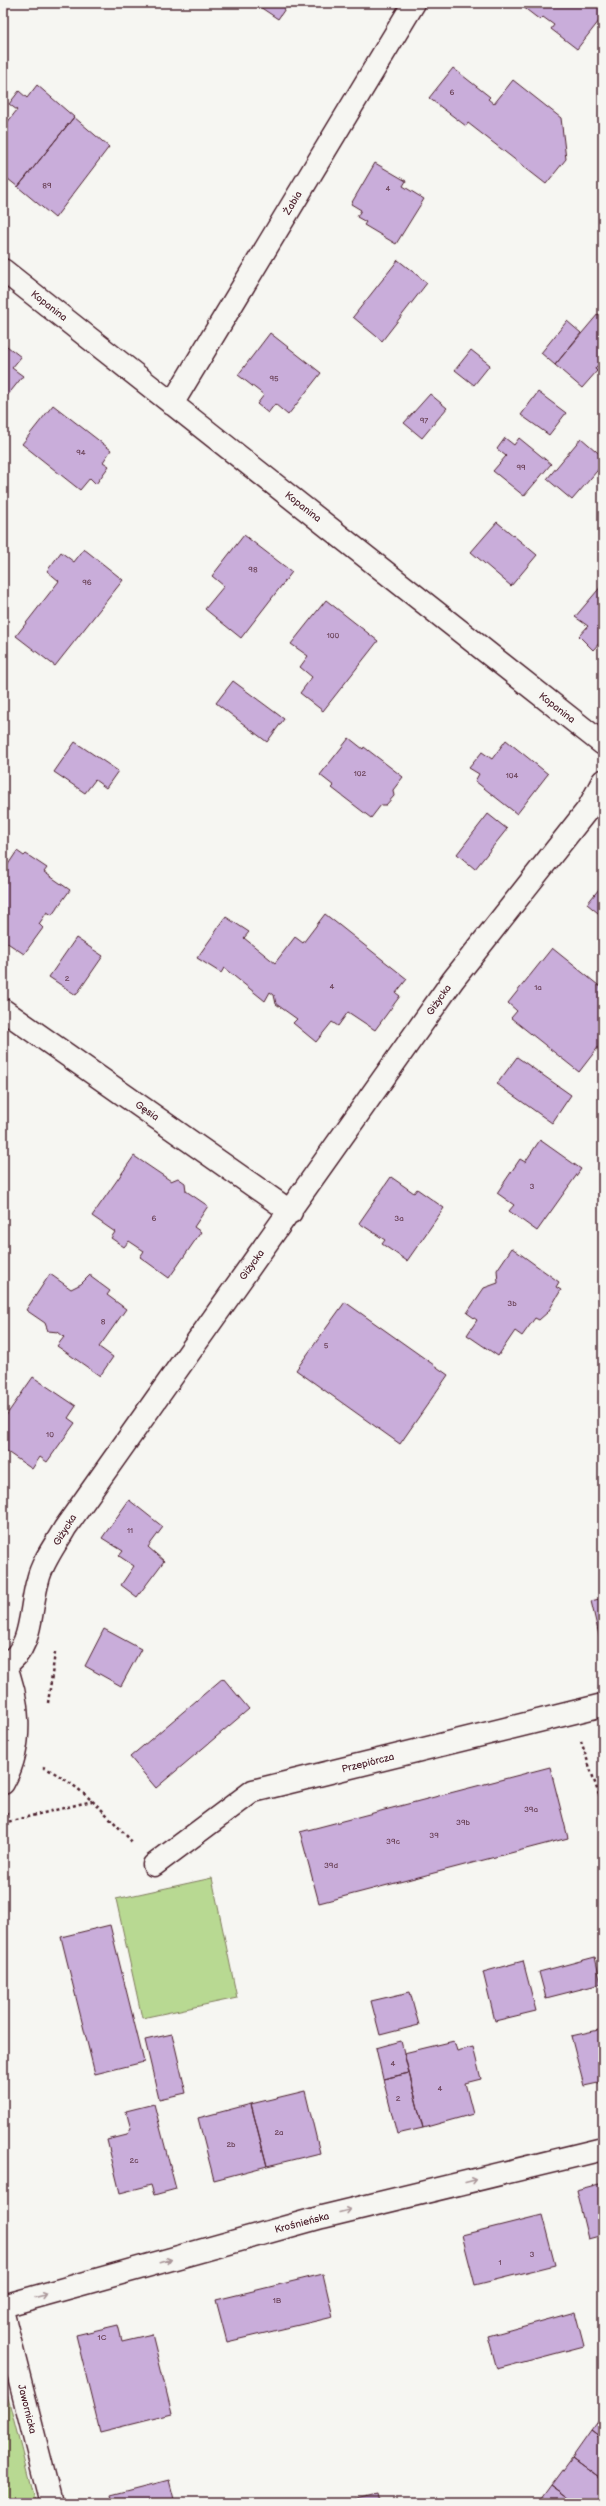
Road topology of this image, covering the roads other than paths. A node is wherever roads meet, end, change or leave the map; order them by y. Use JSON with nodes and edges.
{"nodes":[{"id":1,"x":414,"y":3,"type":"edge"},
{"id":2,"x":3,"y":270,"type":"edge"},
{"id":3,"x":172,"y":404,"type":"junction"},
{"id":4,"x":603,"y":744,"type":"edge"},
{"id":5,"x":603,"y":781,"type":"edge"},
{"id":6,"x":3,"y":1010,"type":"edge"},
{"id":7,"x":290,"y":1212,"type":"junction"},
{"id":8,"x":4,"y":1663,"type":"edge"},
{"id":9,"x":603,"y":1704,"type":"edge"},
{"id":10,"x":3,"y":1783,"type":"edge"},
{"id":11,"x":154,"y":1865,"type":"road end"},
{"id":12,"x":603,"y":2149,"type":"edge"},
{"id":13,"x":3,"y":2306,"type":"edge"},
{"id":14,"x":3,"y":2314,"type":"edge"},
{"id":15,"x":51,"y":2503,"type":"edge"}],
"edges":[{"from":1,"to":3,"type":"street","name":"Żabia"},
{"from":2,"to":3,"type":"street","name":"Kopanina"},
{"from":3,"to":4,"type":"street","name":"Kopanina"},
{"from":5,"to":7,"type":"street","name":"Giżycka"},
{"from":6,"to":7,"type":"street","name":"Gęsia"},
{"from":7,"to":8,"type":"street","name":"Giżycka"},
{"from":8,"to":10,"type":"street","name":"Giżycka"},
{"from":9,"to":11,"type":"street","name":"Przepiórcza"},
{"from":13,"to":12,"type":"street","name":"Krośnieńska","one_way":true},
{"from":14,"to":15,"type":"street","name":"Jawornicka"}]}
